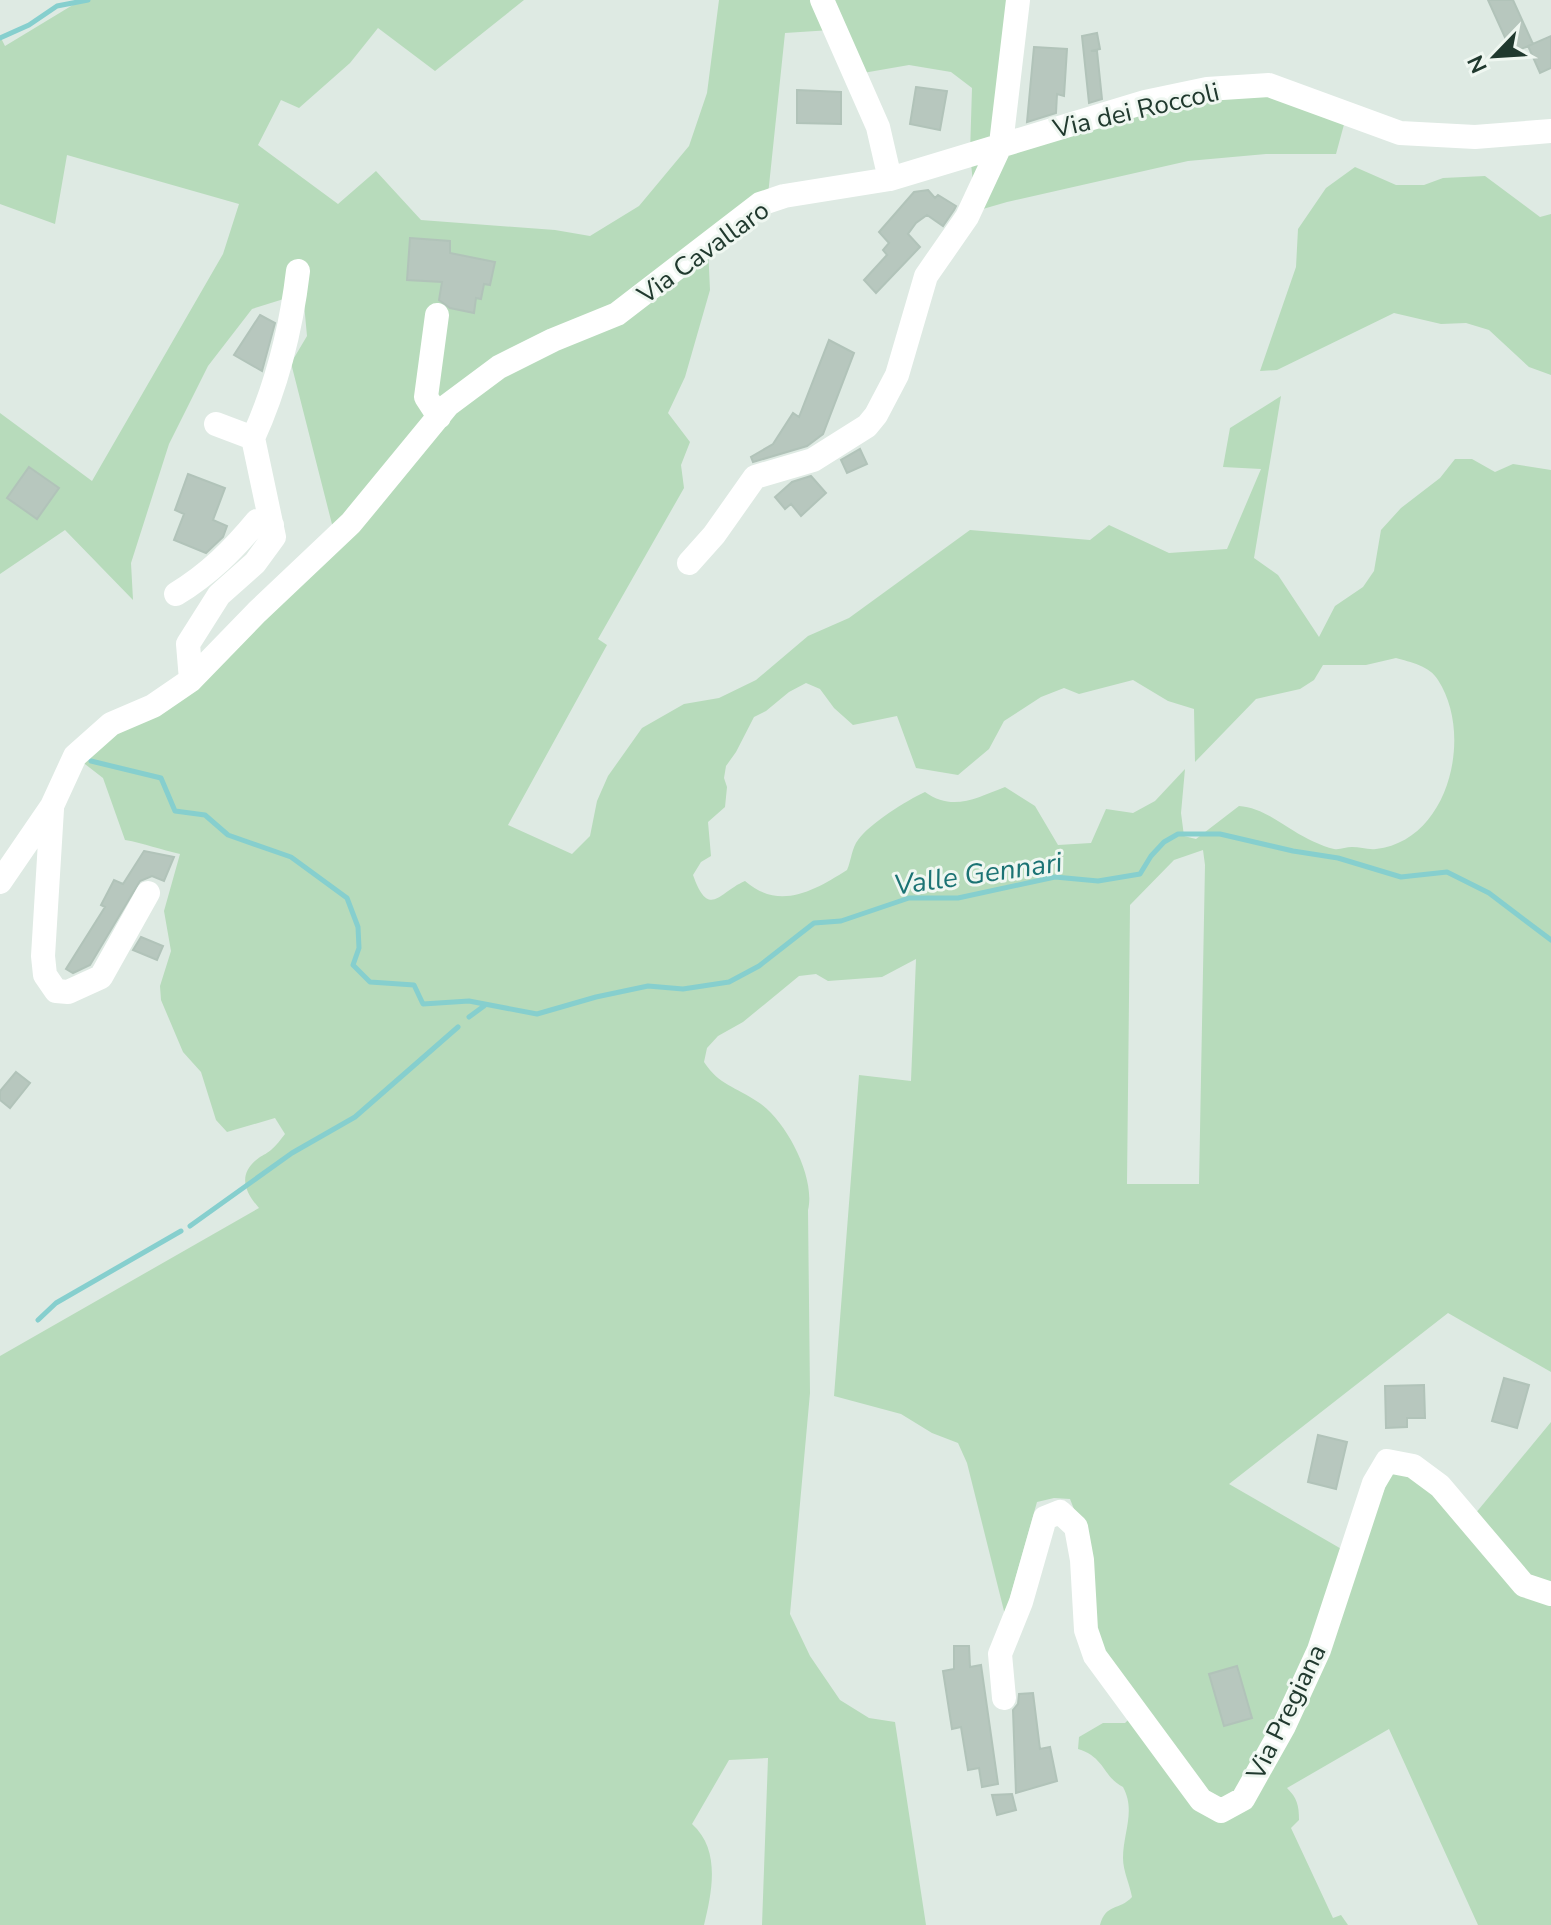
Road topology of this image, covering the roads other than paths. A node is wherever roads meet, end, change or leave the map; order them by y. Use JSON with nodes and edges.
{"nodes":[{"id":1,"x":822,"y":0,"type":"edge"},
{"id":2,"x":1018,"y":0,"type":"edge"},
{"id":3,"x":1551,"y":131,"type":"edge"},
{"id":4,"x":1001,"y":144,"type":"junction"},
{"id":5,"x":890,"y":179,"type":"junction"},
{"id":6,"x":298,"y":271,"type":"dead end"},
{"id":7,"x":437,"y":315,"type":"dead end"},
{"id":8,"x":439,"y":417,"type":"junction"},
{"id":9,"x":216,"y":424,"type":"dead end"},
{"id":10,"x":253,"y":438,"type":"junction"},
{"id":11,"x":272,"y":525,"type":"junction"},
{"id":12,"x":689,"y":563,"type":"dead end"},
{"id":13,"x":176,"y":594,"type":"dead end"},
{"id":14,"x":191,"y":680,"type":"junction"},
{"id":15,"x":52,"y":806,"type":"junction"},
{"id":16,"x":0,"y":882,"type":"edge"},
{"id":17,"x":148,"y":893,"type":"dead end"},
{"id":18,"x":1551,"y":1594,"type":"edge"},
{"id":19,"x":1004,"y":1698,"type":"dead end"}],
"edges":[{"from":1,"to":5,"type":"street"},
{"from":2,"to":4,"type":"street"},
{"from":3,"to":4,"type":"street","name":"Via dei Roccoli"},
{"from":4,"to":5,"type":"street","name":"Via Cavallaro"},
{"from":4,"to":12,"type":"street"},
{"from":5,"to":8,"type":"street","name":"Via Cavallaro"},
{"from":6,"to":10,"type":"street"},
{"from":7,"to":8,"type":"street"},
{"from":8,"to":14,"type":"street","name":"Via Cavallaro"},
{"from":9,"to":10,"type":"street"},
{"from":10,"to":11,"type":"street"},
{"from":11,"to":13,"type":"street"},
{"from":11,"to":14,"type":"street"},
{"from":14,"to":15,"type":"street","name":"Via Cavallaro"},
{"from":15,"to":16,"type":"street","name":"Via Cavallaro"},
{"from":15,"to":17,"type":"street","name":"Via Cavallaro"},
{"from":18,"to":19,"type":"street","name":"Via Pregiana"}]}
